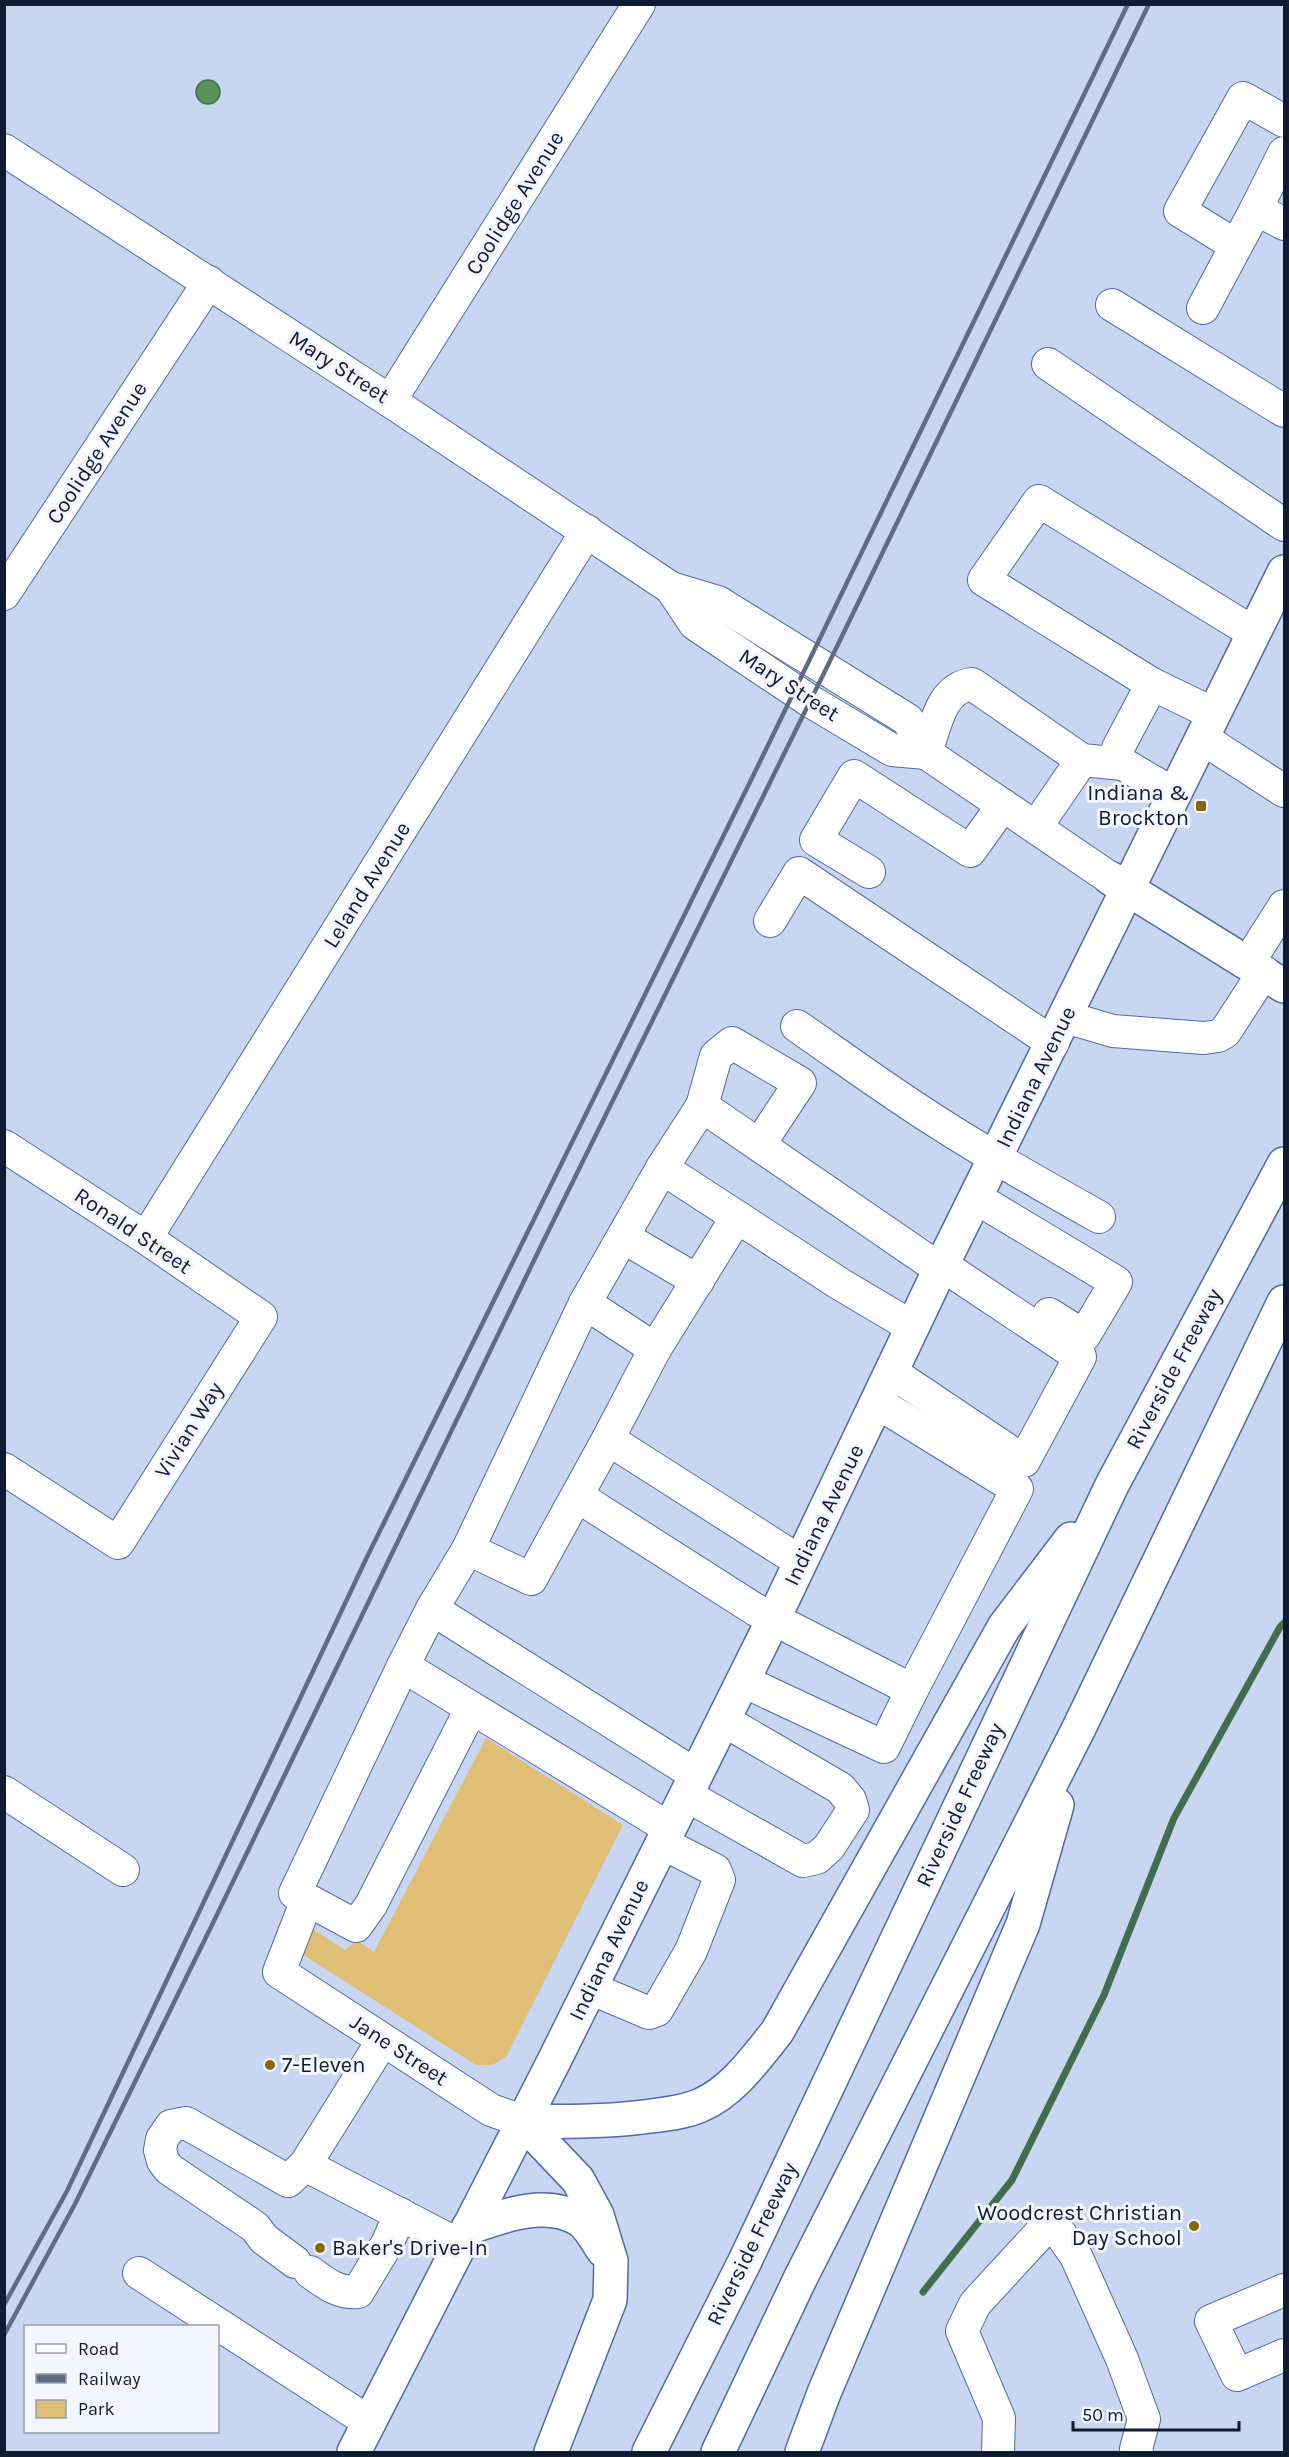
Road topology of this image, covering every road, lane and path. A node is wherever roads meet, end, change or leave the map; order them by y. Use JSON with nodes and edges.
{"nodes":[{"id":1,"x":639,"y":4,"type":"edge"},
{"id":2,"x":1284,"y":121,"type":"edge"},
{"id":3,"x":4,"y":150,"type":"edge"},
{"id":4,"x":1284,"y":153,"type":"edge"},
{"id":5,"x":1256,"y":209,"type":"junction"},
{"id":6,"x":1284,"y":224,"type":"edge"},
{"id":7,"x":1235,"y":245,"type":"junction"},
{"id":8,"x":209,"y":282,"type":"junction"},
{"id":9,"x":1112,"y":305,"type":"dead end"},
{"id":10,"x":1203,"y":308,"type":"dead end"},
{"id":11,"x":1048,"y":364,"type":"dead end"},
{"id":12,"x":390,"y":401,"type":"junction"},
{"id":13,"x":1284,"y":411,"type":"edge"},
{"id":14,"x":1284,"y":525,"type":"edge"},
{"id":15,"x":588,"y":531,"type":"junction"},
{"id":16,"x":1284,"y":572,"type":"edge"},
{"id":17,"x":4,"y":594,"type":"edge"},
{"id":18,"x":1277,"y":607,"type":"edge"},
{"id":19,"x":1254,"y":633,"type":"junction"},
{"id":20,"x":1152,"y":684,"type":"junction"},
{"id":21,"x":1208,"y":726,"type":"junction"},
{"id":22,"x":926,"y":753,"type":"junction"},
{"id":23,"x":1082,"y":760,"type":"junction"},
{"id":24,"x":1122,"y":764,"type":"junction"},
{"id":25,"x":1284,"y":792,"type":"edge"},
{"id":26,"x":1174,"y":794,"type":"junction"},
{"id":27,"x":1003,"y":806,"type":"junction"},
{"id":28,"x":1036,"y":827,"type":"junction"},
{"id":29,"x":869,"y":872,"type":"dead end"},
{"id":30,"x":1117,"y":882,"type":"junction"},
{"id":31,"x":1284,"y":906,"type":"edge"},
{"id":32,"x":770,"y":921,"type":"dead end"},
{"id":33,"x":1265,"y":974,"type":"edge"},
{"id":34,"x":797,"y":1026,"type":"dead end"},
{"id":35,"x":1059,"y":1030,"type":"junction"},
{"id":36,"x":702,"y":1106,"type":"junction"},
{"id":37,"x":759,"y":1145,"type":"junction"},
{"id":38,"x":4,"y":1146,"type":"edge"},
{"id":39,"x":996,"y":1158,"type":"junction"},
{"id":40,"x":1284,"y":1164,"type":"edge"},
{"id":41,"x":662,"y":1168,"type":"junction"},
{"id":42,"x":976,"y":1198,"type":"junction"},
{"id":43,"x":737,"y":1217,"type":"junction"},
{"id":44,"x":1099,"y":1217,"type":"dead end"},
{"id":45,"x":623,"y":1237,"type":"junction"},
{"id":46,"x":146,"y":1238,"type":"junction"},
{"id":47,"x":948,"y":1264,"type":"junction"},
{"id":48,"x":698,"y":1281,"type":"junction"},
{"id":49,"x":1284,"y":1302,"type":"edge"},
{"id":50,"x":585,"y":1303,"type":"junction"},
{"id":51,"x":261,"y":1317,"type":"joint"},
{"id":52,"x":914,"y":1324,"type":"junction"},
{"id":53,"x":655,"y":1348,"type":"junction"},
{"id":54,"x":896,"y":1376,"type":"junction"},
{"id":55,"x":878,"y":1403,"type":"junction"},
{"id":56,"x":608,"y":1439,"type":"junction"},
{"id":57,"x":4,"y":1470,"type":"edge"},
{"id":58,"x":1112,"y":1485,"type":"junction"},
{"id":59,"x":577,"y":1496,"type":"junction"},
{"id":60,"x":468,"y":1549,"type":"junction"},
{"id":61,"x":802,"y":1560,"type":"junction"},
{"id":62,"x":432,"y":1609,"type":"junction"},
{"id":63,"x":774,"y":1620,"type":"junction"},
{"id":64,"x":403,"y":1666,"type":"junction"},
{"id":65,"x":743,"y":1681,"type":"junction"},
{"id":66,"x":912,"y":1690,"type":"junction"},
{"id":67,"x":471,"y":1708,"type":"junction"},
{"id":68,"x":723,"y":1720,"type":"junction"},
{"id":69,"x":1079,"y":1728,"type":"junction"},
{"id":70,"x":691,"y":1785,"type":"junction"},
{"id":71,"x":4,"y":1792,"type":"edge"},
{"id":72,"x":666,"y":1836,"type":"junction"},
{"id":73,"x":123,"y":1870,"type":"dead end"},
{"id":74,"x":307,"y":1900,"type":"junction"},
{"id":75,"x":590,"y":1988,"type":"junction"},
{"id":76,"x":383,"y":2040,"type":"junction"},
{"id":77,"x":522,"y":2121,"type":"junction"},
{"id":78,"x":305,"y":2165,"type":"junction"},
{"id":79,"x":400,"y":2214,"type":"junction"},
{"id":80,"x":464,"y":2237,"type":"junction"},
{"id":81,"x":611,"y":2261,"type":"junction"},
{"id":82,"x":139,"y":2273,"type":"dead end"},
{"id":83,"x":1284,"y":2289,"type":"edge"},
{"id":84,"x":1284,"y":2355,"type":"edge"},
{"id":85,"x":369,"y":2422,"type":"junction"},
{"id":86,"x":354,"y":2452,"type":"edge"},
{"id":87,"x":551,"y":2452,"type":"edge"},
{"id":88,"x":648,"y":2452,"type":"edge"},
{"id":89,"x":718,"y":2452,"type":"edge"},
{"id":90,"x":802,"y":2452,"type":"edge"},
{"id":91,"x":998,"y":2452,"type":"edge"},
{"id":92,"x":1137,"y":2452,"type":"edge"}],
"edges":[{"from":1,"to":12,"type":"street","name":"Coolidge Avenue"},
{"from":2,"to":7,"type":"street"},
{"from":3,"to":8,"type":"street","name":"Mary Street"},
{"from":4,"to":5,"type":"street"},
{"from":5,"to":6,"type":"street"},
{"from":5,"to":7,"type":"street"},
{"from":7,"to":10,"type":"street"},
{"from":8,"to":12,"type":"street","name":"Mary Street"},
{"from":8,"to":17,"type":"street","name":"Coolidge Avenue"},
{"from":9,"to":13,"type":"street"},
{"from":11,"to":14,"type":"street"},
{"from":12,"to":15,"type":"street","name":"Mary Street"},
{"from":15,"to":22,"type":"street","name":"Mary Street"},
{"from":15,"to":46,"type":"street","name":"Leland Avenue"},
{"from":16,"to":18,"type":"main road","name":"Indiana Avenue"},
{"from":18,"to":19,"type":"main road","name":"Indiana Avenue"},
{"from":19,"to":20,"type":"street"},
{"from":19,"to":21,"type":"main road","name":"Indiana Avenue"},
{"from":20,"to":21,"type":"street"},
{"from":20,"to":24,"type":"street"},
{"from":21,"to":25,"type":"street"},
{"from":21,"to":26,"type":"main road","name":"Indiana Avenue"},
{"from":22,"to":23,"type":"street"},
{"from":22,"to":27,"type":"street","name":"Mary Street"},
{"from":23,"to":24,"type":"street"},
{"from":23,"to":28,"type":"street"},
{"from":24,"to":26,"type":"street"},
{"from":26,"to":30,"type":"main road","name":"Indiana Avenue"},
{"from":27,"to":28,"type":"street","name":"Mary Street"},
{"from":27,"to":29,"type":"street"},
{"from":28,"to":30,"type":"street","name":"Mary Street"},
{"from":30,"to":33,"type":"main road"},
{"from":30,"to":35,"type":"main road","name":"Indiana Avenue"},
{"from":31,"to":33,"type":"street"},
{"from":32,"to":35,"type":"street"},
{"from":33,"to":35,"type":"street"},
{"from":34,"to":39,"type":"street"},
{"from":35,"to":39,"type":"main road","name":"Indiana Avenue"},
{"from":36,"to":37,"type":"street"},
{"from":36,"to":37,"type":"street"},
{"from":36,"to":41,"type":"street"},
{"from":37,"to":47,"type":"street"},
{"from":38,"to":46,"type":"street","name":"Ronald Street"},
{"from":39,"to":42,"type":"main road","name":"Indiana Avenue"},
{"from":39,"to":44,"type":"street"},
{"from":40,"to":58,"type":"main road","name":"Riverside Freeway"},
{"from":41,"to":43,"type":"street"},
{"from":41,"to":45,"type":"street"},
{"from":42,"to":47,"type":"main road","name":"Indiana Avenue"},
{"from":42,"to":47,"type":"street"},
{"from":43,"to":48,"type":"street"},
{"from":43,"to":52,"type":"street"},
{"from":45,"to":48,"type":"street"},
{"from":45,"to":50,"type":"street"},
{"from":46,"to":51,"type":"street","name":"Ronald Street"},
{"from":47,"to":52,"type":"main road","name":"Indiana Avenue"},
{"from":47,"to":54,"type":"street"},
{"from":48,"to":53,"type":"street"},
{"from":49,"to":69,"type":"main road"},
{"from":50,"to":53,"type":"street"},
{"from":50,"to":60,"type":"street"},
{"from":51,"to":57,"type":"street","name":"Vivian Way"},
{"from":52,"to":54,"type":"main road","name":"Indiana Avenue"},
{"from":53,"to":56,"type":"street"},
{"from":54,"to":55,"type":"main road","name":"Indiana Avenue"},
{"from":55,"to":61,"type":"main road","name":"Indiana Avenue"},
{"from":55,"to":66,"type":"street"},
{"from":56,"to":59,"type":"street"},
{"from":56,"to":61,"type":"street"},
{"from":58,"to":77,"type":"main road"},
{"from":58,"to":88,"type":"main road","name":"Riverside Freeway"},
{"from":59,"to":60,"type":"street"},
{"from":59,"to":63,"type":"street"},
{"from":60,"to":62,"type":"street"},
{"from":61,"to":63,"type":"main road","name":"Indiana Avenue"},
{"from":62,"to":64,"type":"street"},
{"from":62,"to":70,"type":"street"},
{"from":63,"to":65,"type":"main road","name":"Indiana Avenue"},
{"from":63,"to":66,"type":"street"},
{"from":64,"to":67,"type":"street"},
{"from":64,"to":74,"type":"street"},
{"from":65,"to":66,"type":"street"},
{"from":65,"to":68,"type":"main road","name":"Indiana Avenue"},
{"from":67,"to":72,"type":"street"},
{"from":67,"to":74,"type":"street"},
{"from":68,"to":70,"type":"main road","name":"Indiana Avenue"},
{"from":68,"to":70,"type":"street"},
{"from":69,"to":89,"type":"main road"},
{"from":69,"to":90,"type":"main road"},
{"from":70,"to":72,"type":"main road","name":"Indiana Avenue"},
{"from":71,"to":73,"type":"street"},
{"from":72,"to":75,"type":"main road","name":"Indiana Avenue"},
{"from":72,"to":75,"type":"street"},
{"from":74,"to":76,"type":"street","name":"Jane Street"},
{"from":75,"to":77,"type":"main road","name":"Indiana Avenue"},
{"from":76,"to":77,"type":"street","name":"Jane Street"},
{"from":76,"to":78,"type":"street"},
{"from":77,"to":80,"type":"main road","name":"Indiana Avenue"},
{"from":77,"to":81,"type":"main road"},
{"from":78,"to":79,"type":"street"},
{"from":78,"to":79,"type":"street"},
{"from":79,"to":80,"type":"street"},
{"from":80,"to":81,"type":"main road"},
{"from":80,"to":85,"type":"main road","name":"Indiana Avenue"},
{"from":81,"to":87,"type":"main road"},
{"from":82,"to":85,"type":"street"},
{"from":83,"to":84,"type":"street"},
{"from":85,"to":86,"type":"main road","name":"Indiana Avenue"},
{"from":91,"to":92,"type":"street"}]}
